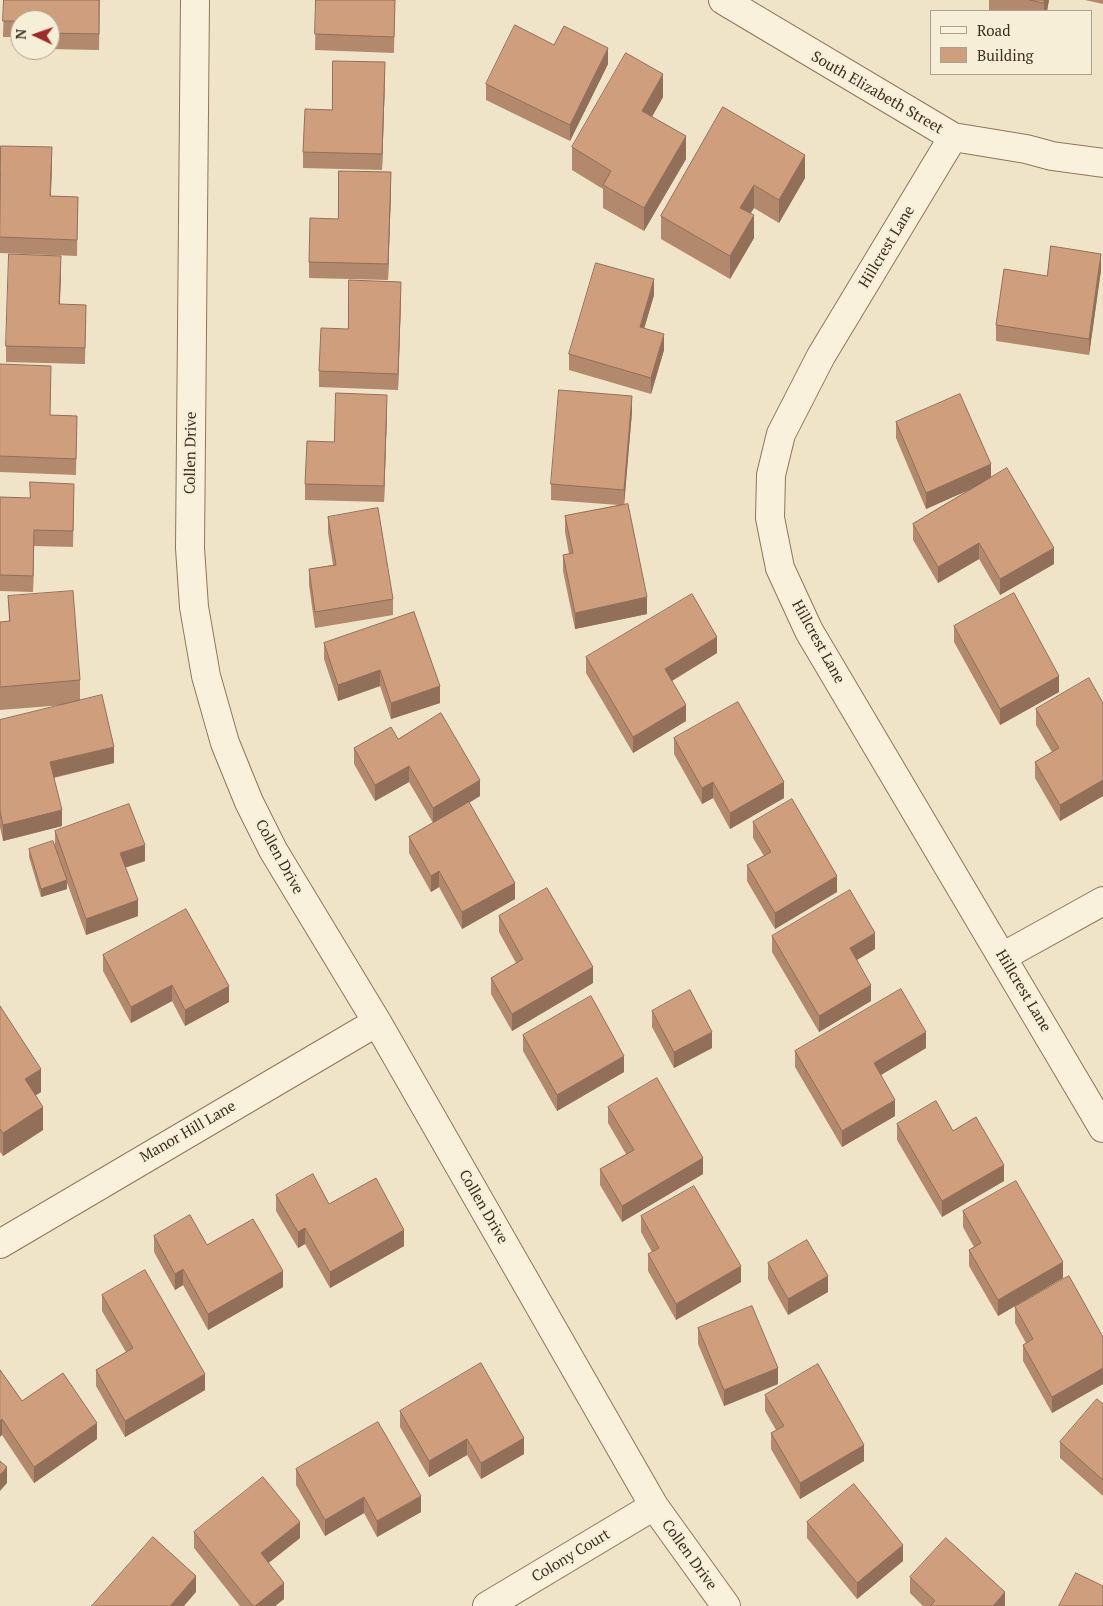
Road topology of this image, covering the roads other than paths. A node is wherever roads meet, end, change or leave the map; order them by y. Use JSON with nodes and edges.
{"nodes":[{"id":1,"x":195,"y":0,"type":"edge"},
{"id":2,"x":723,"y":0,"type":"edge"},
{"id":3,"x":953,"y":137,"type":"junction"},
{"id":4,"x":1103,"y":163,"type":"edge"},
{"id":5,"x":1103,"y":900,"type":"edge"},
{"id":6,"x":1002,"y":957,"type":"junction"},
{"id":7,"x":377,"y":1022,"type":"junction"},
{"id":8,"x":1103,"y":1128,"type":"edge"},
{"id":9,"x":0,"y":1244,"type":"edge"},
{"id":10,"x":654,"y":1506,"type":"junction"},
{"id":11,"x":487,"y":1606,"type":"edge"},
{"id":12,"x":726,"y":1606,"type":"edge"}],
"edges":[{"from":1,"to":7,"type":"street","name":"Collen Drive"},
{"from":2,"to":3,"type":"street","name":"South Elizabeth Street"},
{"from":3,"to":4,"type":"street","name":"South Elizabeth Street"},
{"from":3,"to":6,"type":"street","name":"Hillcrest Lane"},
{"from":5,"to":6,"type":"street"},
{"from":6,"to":8,"type":"street","name":"Hillcrest Lane"},
{"from":7,"to":9,"type":"street","name":"Manor Hill Lane"},
{"from":7,"to":10,"type":"street","name":"Collen Drive"},
{"from":10,"to":11,"type":"street","name":"Colony Court"},
{"from":10,"to":12,"type":"street","name":"Collen Drive"}]}
